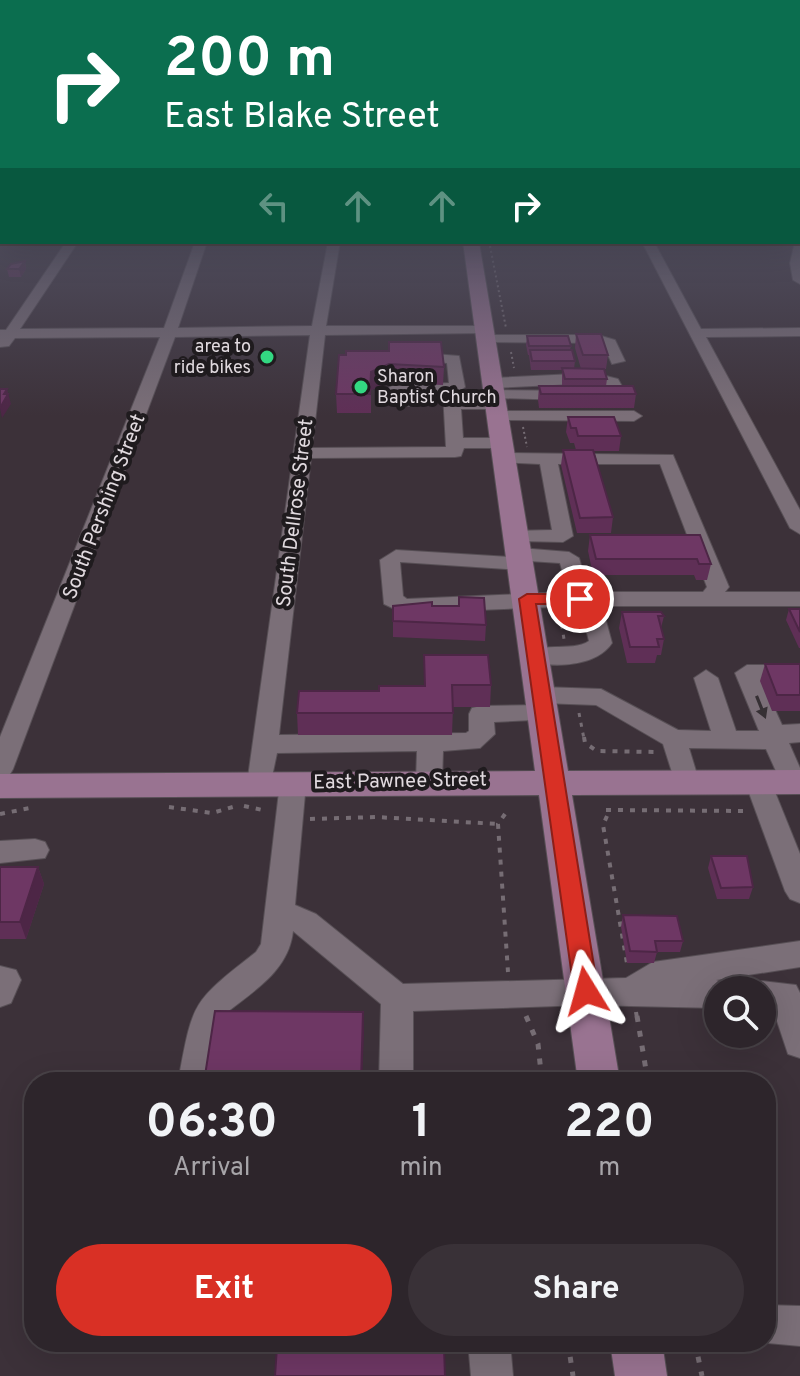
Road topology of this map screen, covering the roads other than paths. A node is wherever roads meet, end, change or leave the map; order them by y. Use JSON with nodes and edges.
{"nodes":[{"id":1,"x":39,"y":287,"type":"edge"},
{"id":2,"x":186,"y":287,"type":"edge"},
{"id":3,"x":326,"y":287,"type":"edge"},
{"id":4,"x":478,"y":287,"type":"edge"},
{"id":5,"x":672,"y":287,"type":"edge"},
{"id":6,"x":318,"y":332,"type":"junction"},
{"id":7,"x":800,"y":332,"type":"edge"},
{"id":8,"x":171,"y":333,"type":"junction"},
{"id":9,"x":697,"y":333,"type":"junction"},
{"id":10,"x":5,"y":334,"type":"edge"},
{"id":11,"x":486,"y":334,"type":"junction"},
{"id":12,"x":0,"y":349,"type":"edge"},
{"id":13,"x":388,"y":357,"type":"edge"},
{"id":14,"x":617,"y":361,"type":"dead end"},
{"id":15,"x":454,"y":392,"type":"junction"},
{"id":16,"x":403,"y":402,"type":"dead end"},
{"id":17,"x":497,"y":411,"type":"junction"},
{"id":18,"x":634,"y":416,"type":"dead end"},
{"id":19,"x":457,"y":443,"type":"junction"},
{"id":20,"x":304,"y":453,"type":"junction"},
{"id":21,"x":548,"y":459,"type":"junction"},
{"id":22,"x":800,"y":528,"type":"edge"},
{"id":23,"x":519,"y":551,"type":"junction"},
{"id":24,"x":717,"y":592,"type":"junction"},
{"id":25,"x":582,"y":594,"type":"junction"},
{"id":26,"x":800,"y":599,"type":"edge"},
{"id":27,"x":527,"y":601,"type":"junction"},
{"id":28,"x":536,"y":656,"type":"junction"},
{"id":29,"x":800,"y":673,"type":"edge"},
{"id":30,"x":706,"y":678,"type":"dead end"},
{"id":31,"x":543,"y":704,"type":"junction"},
{"id":32,"x":787,"y":737,"type":"edge"},
{"id":33,"x":674,"y":739,"type":"junction"},
{"id":34,"x":727,"y":740,"type":"junction"},
{"id":35,"x":430,"y":742,"type":"junction"},
{"id":36,"x":266,"y":744,"type":"junction"},
{"id":37,"x":0,"y":769,"type":"edge"},
{"id":38,"x":555,"y":781,"type":"junction"},
{"id":39,"x":686,"y":781,"type":"junction"},
{"id":40,"x":429,"y":782,"type":"junction"},
{"id":41,"x":796,"y":782,"type":"edge"},
{"id":42,"x":293,"y":783,"type":"junction"},
{"id":43,"x":260,"y":784,"type":"junction"},
{"id":44,"x":0,"y":786,"type":"edge"},
{"id":45,"x":762,"y":796,"type":"junction"},
{"id":46,"x":789,"y":838,"type":"edge"},
{"id":47,"x":35,"y":850,"type":"dead end"},
{"id":48,"x":0,"y":852,"type":"edge"},
{"id":49,"x":800,"y":891,"type":"edge"},
{"id":50,"x":280,"y":911,"type":"junction"},
{"id":51,"x":800,"y":954,"type":"edge"},
{"id":52,"x":0,"y":980,"type":"edge"},
{"id":53,"x":586,"y":991,"type":"junction"},
{"id":54,"x":632,"y":992,"type":"junction"},
{"id":55,"x":0,"y":993,"type":"edge"},
{"id":56,"x":704,"y":994,"type":"edge"},
{"id":57,"x":782,"y":995,"type":"edge"},
{"id":58,"x":397,"y":998,"type":"junction"},
{"id":59,"x":800,"y":1043,"type":"edge"},
{"id":60,"x":197,"y":1072,"type":"edge"},
{"id":61,"x":396,"y":1072,"type":"edge"},
{"id":62,"x":598,"y":1072,"type":"edge"},
{"id":63,"x":776,"y":1325,"type":"edge"},
{"id":64,"x":800,"y":1326,"type":"edge"},
{"id":65,"x":490,"y":1352,"type":"edge"},
{"id":66,"x":637,"y":1352,"type":"edge"},
{"id":67,"x":492,"y":1376,"type":"edge"},
{"id":68,"x":641,"y":1376,"type":"edge"}],
"edges":[{"from":1,"to":10,"type":"street"},
{"from":2,"to":8,"type":"street","name":"South Pershing Street"},
{"from":3,"to":6,"type":"street","name":"South Dellrose Street"},
{"from":4,"to":11,"type":"main road"},
{"from":5,"to":9,"type":"street"},
{"from":6,"to":8,"type":"street"},
{"from":6,"to":11,"type":"street"},
{"from":6,"to":20,"type":"street","name":"South Dellrose Street"},
{"from":7,"to":9,"type":"street"},
{"from":8,"to":10,"type":"street"},
{"from":8,"to":37,"type":"street","name":"South Pershing Street"},
{"from":9,"to":22,"type":"street"},
{"from":10,"to":12,"type":"street"},
{"from":11,"to":14,"type":"street"},
{"from":11,"to":17,"type":"main road"},
{"from":13,"to":15,"type":"street"},
{"from":15,"to":16,"type":"street"},
{"from":15,"to":17,"type":"street"},
{"from":15,"to":19,"type":"street"},
{"from":17,"to":17,"type":"street"},
{"from":17,"to":18,"type":"street"},
{"from":17,"to":19,"type":"street"},
{"from":17,"to":21,"type":"street"},
{"from":17,"to":23,"type":"main road"},
{"from":19,"to":20,"type":"street"},
{"from":20,"to":36,"type":"street","name":"South Dellrose Street"},
{"from":21,"to":23,"type":"street"},
{"from":21,"to":24,"type":"street"},
{"from":23,"to":25,"type":"street"},
{"from":23,"to":27,"type":"main road"},
{"from":23,"to":27,"type":"street"},
{"from":24,"to":25,"type":"street"},
{"from":24,"to":26,"type":"street"},
{"from":25,"to":27,"type":"street"},
{"from":25,"to":28,"type":"street"},
{"from":27,"to":28,"type":"main road"},
{"from":28,"to":31,"type":"main road"},
{"from":29,"to":32,"type":"street","one_way":true},
{"from":30,"to":34,"type":"street"},
{"from":31,"to":33,"type":"street"},
{"from":31,"to":35,"type":"street"},
{"from":31,"to":38,"type":"main road"},
{"from":32,"to":34,"type":"street"},
{"from":32,"to":41,"type":"street"},
{"from":33,"to":34,"type":"street"},
{"from":33,"to":39,"type":"street"},
{"from":35,"to":36,"type":"street"},
{"from":35,"to":40,"type":"street"},
{"from":36,"to":43,"type":"street","name":"South Dellrose Street"},
{"from":38,"to":39,"type":"main road","name":"East Pawnee Street"},
{"from":38,"to":40,"type":"main road","name":"East Pawnee Street"},
{"from":38,"to":53,"type":"main road"},
{"from":39,"to":45,"type":"main road","name":"East Pawnee Street"},
{"from":40,"to":42,"type":"main road","name":"East Pawnee Street"},
{"from":41,"to":45,"type":"main road","name":"East Pawnee Street"},
{"from":42,"to":43,"type":"main road","name":"East Pawnee Street"},
{"from":42,"to":50,"type":"street"},
{"from":43,"to":44,"type":"main road","name":"East Pawnee Street"},
{"from":45,"to":46,"type":"street"},
{"from":46,"to":49,"type":"street"},
{"from":47,"to":48,"type":"street"},
{"from":50,"to":58,"type":"street"},
{"from":50,"to":60,"type":"street"},
{"from":51,"to":54,"type":"street"},
{"from":52,"to":55,"type":"street"},
{"from":53,"to":54,"type":"street"},
{"from":53,"to":58,"type":"street"},
{"from":53,"to":62,"type":"main road"},
{"from":54,"to":56,"type":"street"},
{"from":57,"to":59,"type":"street"},
{"from":58,"to":61,"type":"street"},
{"from":63,"to":64,"type":"street"},
{"from":65,"to":67,"type":"street"},
{"from":66,"to":68,"type":"main road"}]}
